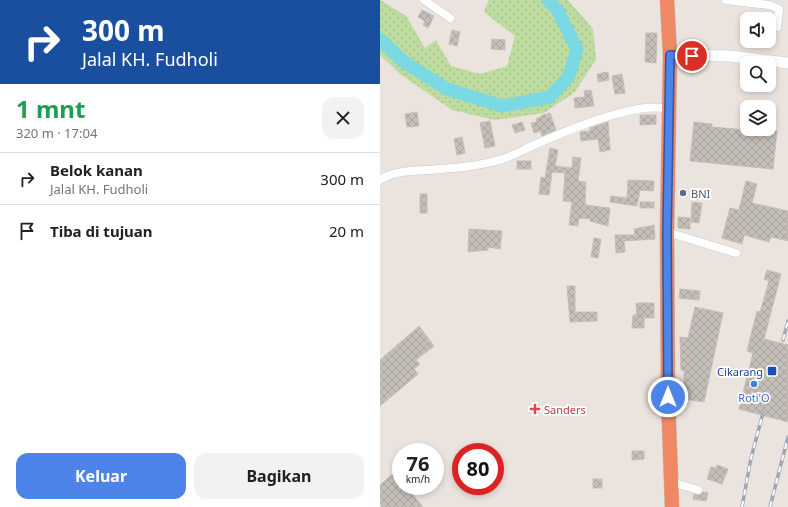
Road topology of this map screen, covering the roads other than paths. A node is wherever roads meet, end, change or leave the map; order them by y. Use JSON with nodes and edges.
{"nodes":[{"id":1,"x":424,"y":0,"type":"edge"},
{"id":2,"x":667,"y":0,"type":"edge"},
{"id":3,"x":726,"y":0,"type":"edge"},
{"id":4,"x":779,"y":9,"type":"junction"},
{"id":5,"x":788,"y":11,"type":"edge"},
{"id":6,"x":450,"y":18,"type":"dead end"},
{"id":7,"x":777,"y":27,"type":"dead end"},
{"id":8,"x":670,"y":55,"type":"junction"},
{"id":9,"x":788,"y":63,"type":"edge"},
{"id":10,"x":668,"y":109,"type":"junction"},
{"id":11,"x":380,"y":180,"type":"edge"},
{"id":12,"x":667,"y":232,"type":"junction"},
{"id":13,"x":736,"y":253,"type":"dead end"},
{"id":14,"x":671,"y":482,"type":"junction"},
{"id":15,"x":698,"y":490,"type":"dead end"},
{"id":16,"x":672,"y":507,"type":"edge"}],
"edges":[{"from":1,"to":6,"type":"street"},
{"from":2,"to":8,"type":"highway"},
{"from":3,"to":4,"type":"street"},
{"from":4,"to":5,"type":"street"},
{"from":4,"to":7,"type":"street"},
{"from":8,"to":9,"type":"main road"},
{"from":8,"to":10,"type":"highway"},
{"from":10,"to":11,"type":"street"},
{"from":10,"to":12,"type":"highway"},
{"from":12,"to":13,"type":"street"},
{"from":12,"to":14,"type":"highway"},
{"from":14,"to":15,"type":"street"},
{"from":14,"to":16,"type":"highway"}]}
